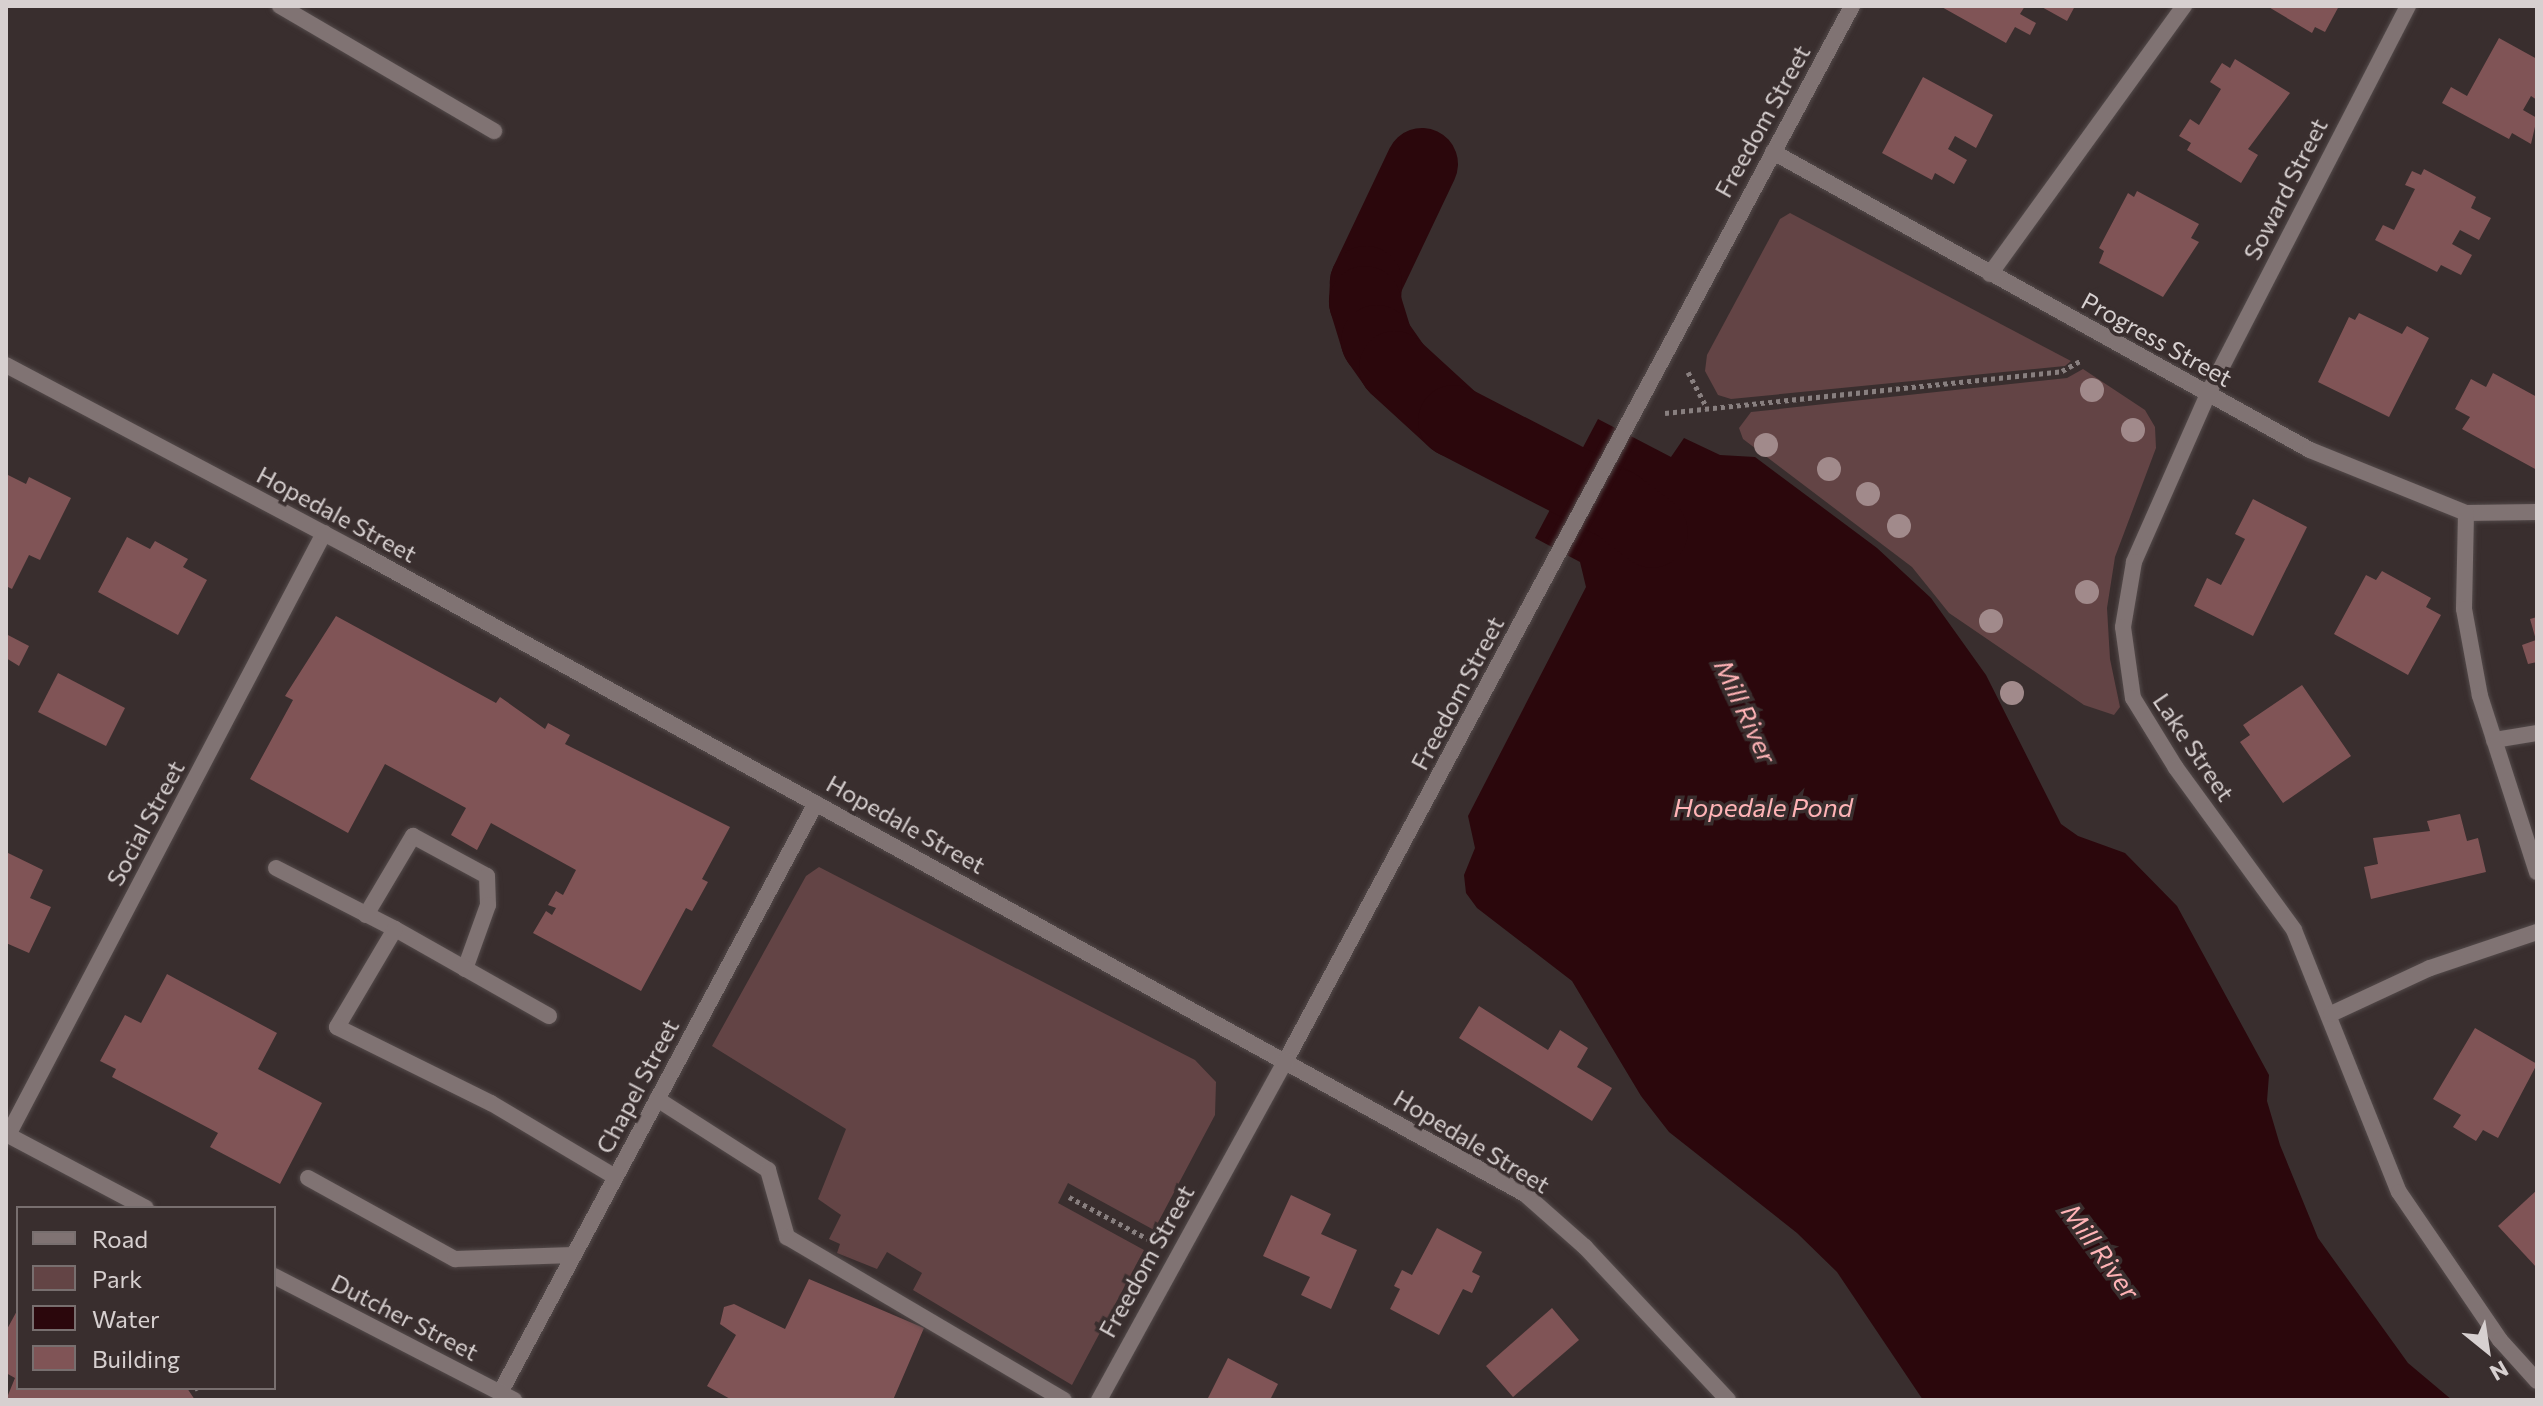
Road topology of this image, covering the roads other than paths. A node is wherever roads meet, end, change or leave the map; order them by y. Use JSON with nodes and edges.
{"nodes":[{"id":1,"x":280,"y":6,"type":"edge"},
{"id":2,"x":1852,"y":6,"type":"edge"},
{"id":3,"x":2184,"y":6,"type":"edge"},
{"id":4,"x":2408,"y":6,"type":"edge"},
{"id":5,"x":494,"y":131,"type":"dead end"},
{"id":6,"x":1773,"y":152,"type":"junction"},
{"id":7,"x":1990,"y":274,"type":"junction"},
{"id":8,"x":6,"y":365,"type":"edge"},
{"id":9,"x":2208,"y":394,"type":"junction"},
{"id":10,"x":2537,"y":512,"type":"edge"},
{"id":11,"x":2466,"y":513,"type":"junction"},
{"id":12,"x":324,"y":533,"type":"junction"},
{"id":13,"x":2537,"y":733,"type":"edge"},
{"id":14,"x":2494,"y":740,"type":"junction"},
{"id":15,"x":816,"y":803,"type":"junction"},
{"id":16,"x":276,"y":868,"type":"dead end"},
{"id":17,"x":2537,"y":872,"type":"edge"},
{"id":18,"x":366,"y":915,"type":"junction"},
{"id":19,"x":395,"y":929,"type":"junction"},
{"id":20,"x":2537,"y":932,"type":"edge"},
{"id":21,"x":465,"y":969,"type":"junction"},
{"id":22,"x":2331,"y":1014,"type":"junction"},
{"id":23,"x":549,"y":1016,"type":"dead end"},
{"id":24,"x":1286,"y":1060,"type":"junction"},
{"id":25,"x":657,"y":1099,"type":"junction"},
{"id":26,"x":7,"y":1135,"type":"edge"},
{"id":27,"x":615,"y":1177,"type":"junction"},
{"id":28,"x":308,"y":1178,"type":"dead end"},
{"id":29,"x":142,"y":1206,"type":"edge"},
{"id":30,"x":573,"y":1255,"type":"junction"},
{"id":31,"x":276,"y":1277,"type":"edge"},
{"id":32,"x":2537,"y":1381,"type":"edge"},
{"id":33,"x":507,"y":1396,"type":"edge"},
{"id":34,"x":1064,"y":1400,"type":"edge"},
{"id":35,"x":1099,"y":1400,"type":"edge"},
{"id":36,"x":1728,"y":1400,"type":"edge"}],
"edges":[{"from":1,"to":5,"type":"street"},
{"from":2,"to":6,"type":"street","name":"Freedom Street"},
{"from":3,"to":7,"type":"street"},
{"from":4,"to":9,"type":"street","name":"Soward Street"},
{"from":6,"to":7,"type":"street","name":"Progress Street"},
{"from":6,"to":24,"type":"street","name":"Freedom Street"},
{"from":7,"to":9,"type":"street","name":"Progress Street"},
{"from":8,"to":12,"type":"street","name":"Hopedale Street"},
{"from":9,"to":11,"type":"street","name":"Progress Street"},
{"from":9,"to":22,"type":"street","name":"Lake Street"},
{"from":10,"to":11,"type":"street","name":"Progress Street"},
{"from":11,"to":14,"type":"street"},
{"from":12,"to":15,"type":"street","name":"Hopedale Street"},
{"from":12,"to":26,"type":"street","name":"Social Street"},
{"from":13,"to":14,"type":"street"},
{"from":14,"to":17,"type":"street"},
{"from":15,"to":24,"type":"street","name":"Hopedale Street"},
{"from":15,"to":25,"type":"street","name":"Chapel Street"},
{"from":16,"to":18,"type":"street"},
{"from":18,"to":19,"type":"street"},
{"from":18,"to":21,"type":"street"},
{"from":19,"to":21,"type":"street"},
{"from":19,"to":27,"type":"street"},
{"from":20,"to":22,"type":"street"},
{"from":21,"to":23,"type":"street"},
{"from":22,"to":32,"type":"street","name":"Lake Street"},
{"from":24,"to":35,"type":"street","name":"Freedom Street"},
{"from":24,"to":36,"type":"street","name":"Hopedale Street"},
{"from":25,"to":27,"type":"street","name":"Chapel Street"},
{"from":25,"to":34,"type":"street"},
{"from":26,"to":29,"type":"street"},
{"from":27,"to":30,"type":"street","name":"Chapel Street"},
{"from":28,"to":30,"type":"street"},
{"from":30,"to":33,"type":"street","name":"Chapel Street"},
{"from":31,"to":33,"type":"street","name":"Dutcher Street"}]}
